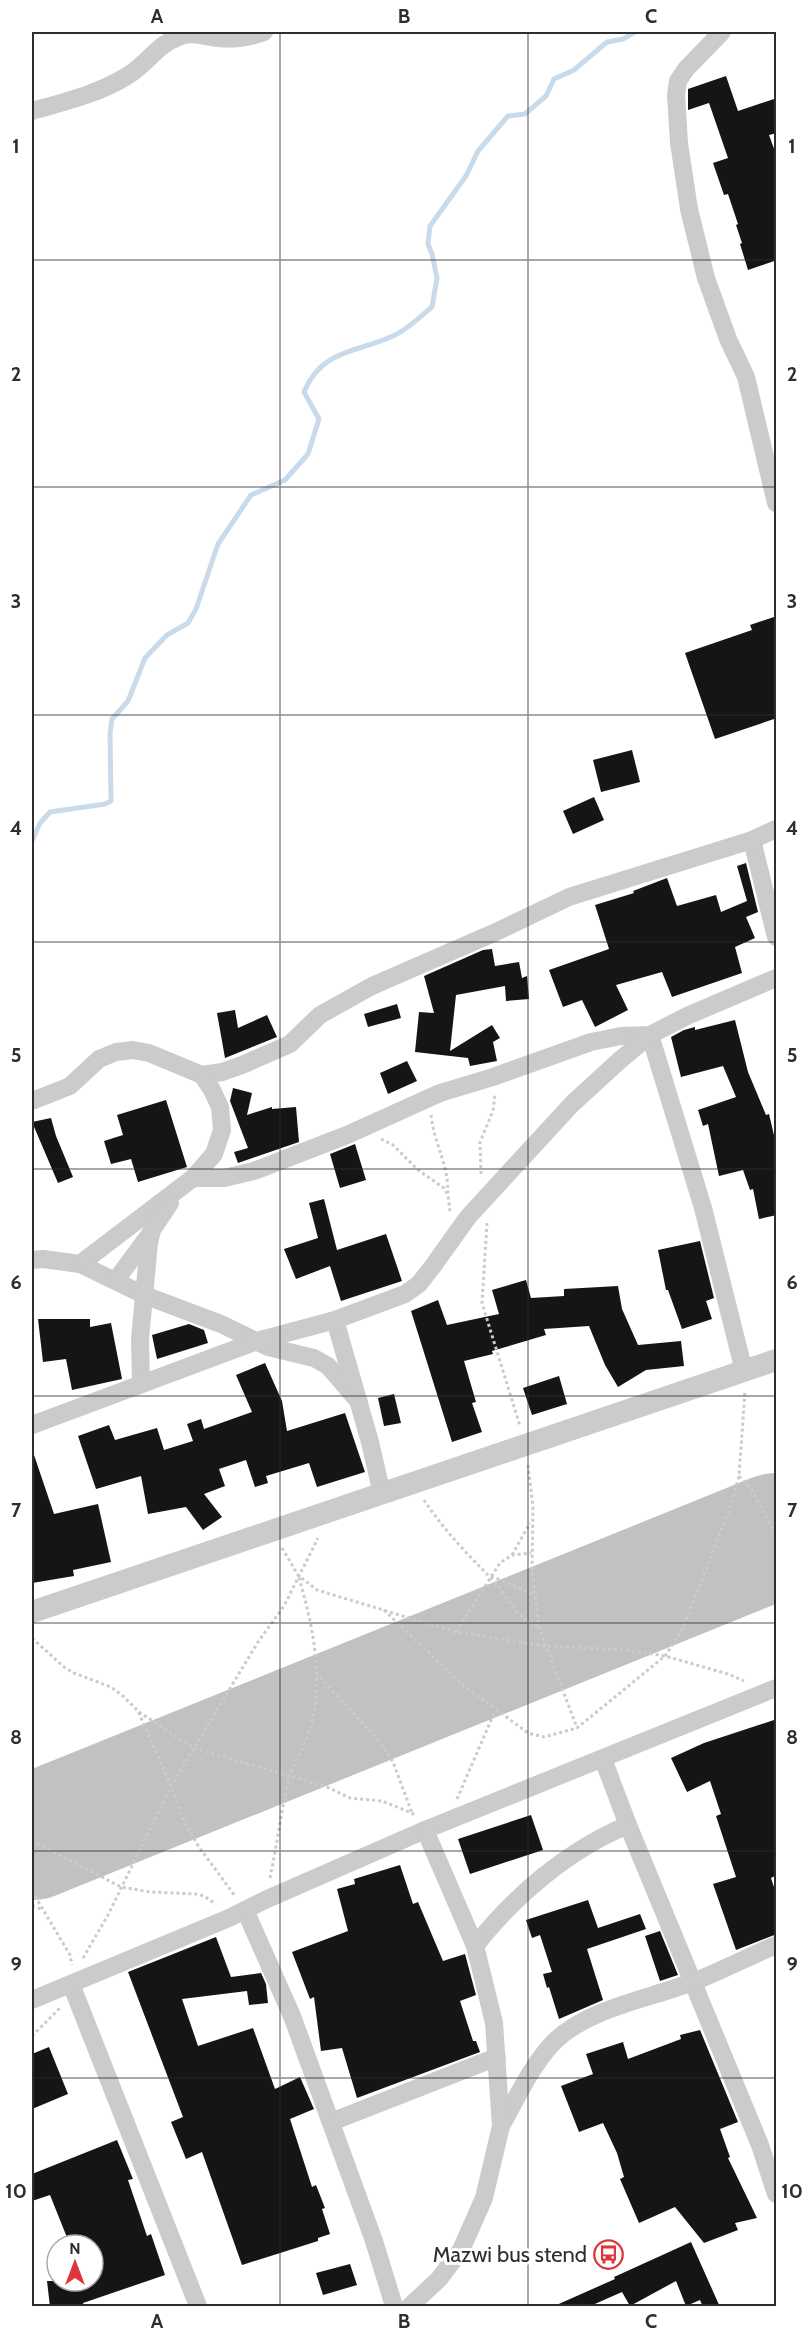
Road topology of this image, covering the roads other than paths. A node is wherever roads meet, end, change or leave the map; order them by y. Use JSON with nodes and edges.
{"nodes":[{"id":1,"x":264,"y":32,"type":"edge"},
{"id":2,"x":722,"y":32,"type":"edge"},
{"id":3,"x":217,"y":35,"type":"edge"},
{"id":4,"x":32,"y":111,"type":"edge"},
{"id":5,"x":770,"y":438,"type":"edge"},
{"id":6,"x":777,"y":504,"type":"edge"},
{"id":7,"x":777,"y":829,"type":"edge"},
{"id":8,"x":752,"y":840,"type":"junction"},
{"id":9,"x":777,"y":937,"type":"edge"},
{"id":10,"x":777,"y":978,"type":"edge"},
{"id":11,"x":650,"y":1035,"type":"junction"},
{"id":12,"x":202,"y":1075,"type":"junction"},
{"id":13,"x":32,"y":1101,"type":"edge"},
{"id":14,"x":187,"y":1182,"type":"junction"},
{"id":15,"x":152,"y":1230,"type":"junction"},
{"id":16,"x":32,"y":1260,"type":"edge"},
{"id":17,"x":80,"y":1264,"type":"junction"},
{"id":18,"x":116,"y":1280,"type":"junction"},
{"id":19,"x":144,"y":1295,"type":"junction"},
{"id":20,"x":335,"y":1320,"type":"junction"},
{"id":21,"x":257,"y":1341,"type":"junction"},
{"id":22,"x":777,"y":1360,"type":"edge"},
{"id":23,"x":744,"y":1371,"type":"junction"},
{"id":24,"x":141,"y":1383,"type":"junction"},
{"id":25,"x":359,"y":1402,"type":"junction"},
{"id":26,"x":32,"y":1425,"type":"edge"},
{"id":27,"x":382,"y":1494,"type":"junction"},
{"id":28,"x":32,"y":1612,"type":"edge"},
{"id":29,"x":777,"y":1689,"type":"edge"},
{"id":30,"x":603,"y":1759,"type":"junction"},
{"id":31,"x":628,"y":1825,"type":"junction"},
{"id":32,"x":425,"y":1830,"type":"junction"},
{"id":33,"x":237,"y":1914,"type":"junction"},
{"id":34,"x":777,"y":1945,"type":"edge"},
{"id":35,"x":474,"y":1946,"type":"junction"},
{"id":36,"x":693,"y":1982,"type":"junction"},
{"id":37,"x":72,"y":1987,"type":"junction"},
{"id":38,"x":32,"y":2000,"type":"edge"},
{"id":39,"x":497,"y":2057,"type":"junction"},
{"id":40,"x":331,"y":2121,"type":"junction"},
{"id":41,"x":501,"y":2126,"type":"junction"},
{"id":42,"x":777,"y":2194,"type":"edge"},
{"id":43,"x":198,"y":2307,"type":"edge"},
{"id":44,"x":394,"y":2307,"type":"edge"},
{"id":45,"x":410,"y":2307,"type":"edge"}],
"edges":[{"from":1,"to":3,"type":"street"},
{"from":2,"to":5,"type":"street"},
{"from":3,"to":4,"type":"street"},
{"from":5,"to":6,"type":"street"},
{"from":7,"to":8,"type":"street"},
{"from":8,"to":9,"type":"street"},
{"from":8,"to":12,"type":"street"},
{"from":10,"to":11,"type":"street"},
{"from":11,"to":14,"type":"street"},
{"from":11,"to":20,"type":"street"},
{"from":11,"to":23,"type":"street"},
{"from":12,"to":13,"type":"street"},
{"from":12,"to":14,"type":"street"},
{"from":14,"to":15,"type":"street"},
{"from":14,"to":17,"type":"street"},
{"from":15,"to":18,"type":"street"},
{"from":15,"to":19,"type":"street"},
{"from":16,"to":17,"type":"street"},
{"from":17,"to":18,"type":"street"},
{"from":18,"to":19,"type":"street"},
{"from":19,"to":21,"type":"street"},
{"from":19,"to":24,"type":"street"},
{"from":20,"to":21,"type":"street"},
{"from":20,"to":25,"type":"street"},
{"from":21,"to":24,"type":"street"},
{"from":21,"to":25,"type":"street"},
{"from":22,"to":23,"type":"street"},
{"from":23,"to":27,"type":"street"},
{"from":24,"to":26,"type":"street"},
{"from":25,"to":27,"type":"street"},
{"from":27,"to":28,"type":"street"},
{"from":29,"to":30,"type":"street"},
{"from":30,"to":31,"type":"street"},
{"from":30,"to":32,"type":"street"},
{"from":31,"to":35,"type":"street"},
{"from":31,"to":36,"type":"street"},
{"from":32,"to":33,"type":"street"},
{"from":32,"to":35,"type":"street"},
{"from":33,"to":37,"type":"street"},
{"from":33,"to":40,"type":"street"},
{"from":34,"to":36,"type":"street"},
{"from":35,"to":39,"type":"street"},
{"from":36,"to":41,"type":"street"},
{"from":36,"to":42,"type":"street"},
{"from":37,"to":38,"type":"street"},
{"from":37,"to":43,"type":"street"},
{"from":39,"to":40,"type":"street"},
{"from":39,"to":41,"type":"street"},
{"from":40,"to":44,"type":"street"},
{"from":41,"to":45,"type":"street"}]}
